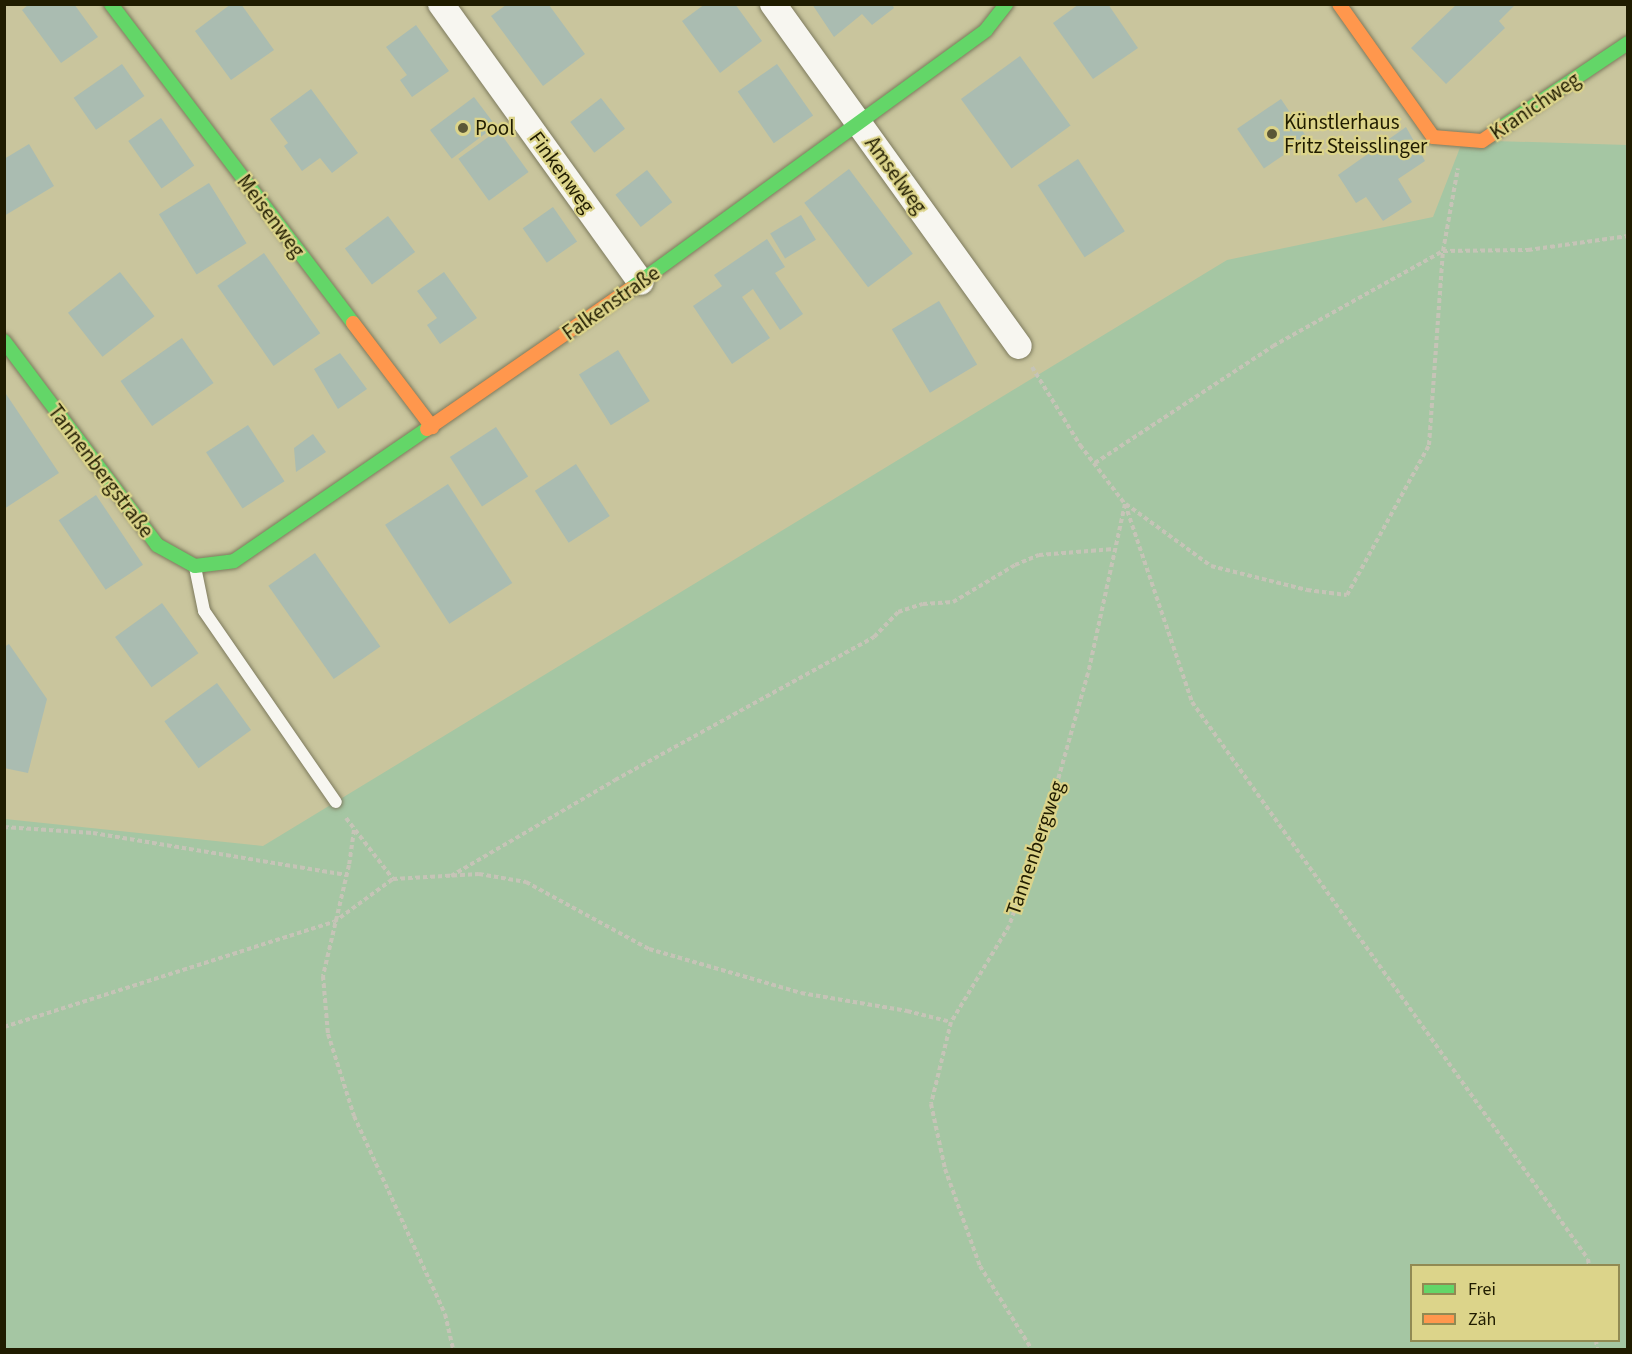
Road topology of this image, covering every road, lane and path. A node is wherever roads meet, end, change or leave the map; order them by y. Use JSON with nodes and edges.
{"nodes":[{"id":1,"x":111,"y":4,"type":"edge"},
{"id":2,"x":441,"y":4,"type":"edge"},
{"id":3,"x":773,"y":4,"type":"edge"},
{"id":4,"x":1006,"y":4,"type":"edge"},
{"id":5,"x":1339,"y":4,"type":"edge"},
{"id":6,"x":1628,"y":43,"type":"edge"},
{"id":7,"x":860,"y":124,"type":"junction"},
{"id":8,"x":1463,"y":140,"type":"junction"},
{"id":9,"x":1628,"y":236,"type":"edge"},
{"id":10,"x":1443,"y":250,"type":"junction"},
{"id":11,"x":641,"y":282,"type":"junction"},
{"id":12,"x":4,"y":341,"type":"edge"},
{"id":13,"x":1019,"y":346,"type":"joint"},
{"id":14,"x":432,"y":427,"type":"junction"},
{"id":15,"x":1095,"y":464,"type":"junction"},
{"id":16,"x":1125,"y":504,"type":"junction"},
{"id":17,"x":1114,"y":549,"type":"junction"},
{"id":18,"x":195,"y":566,"type":"junction"},
{"id":19,"x":336,"y":802,"type":"joint"},
{"id":20,"x":4,"y":827,"type":"edge"},
{"id":21,"x":354,"y":830,"type":"junction"},
{"id":22,"x":347,"y":875,"type":"junction"},
{"id":23,"x":451,"y":876,"type":"junction"},
{"id":24,"x":393,"y":879,"type":"junction"},
{"id":25,"x":334,"y":922,"type":"junction"},
{"id":26,"x":951,"y":1022,"type":"junction"},
{"id":27,"x":4,"y":1027,"type":"edge"},
{"id":28,"x":1588,"y":1264,"type":"edge"},
{"id":29,"x":453,"y":1350,"type":"edge"},
{"id":30,"x":1032,"y":1350,"type":"edge"}],
"edges":[{"from":1,"to":14,"type":"street","name":"Meisenweg"},
{"from":2,"to":11,"type":"street","name":"Finkenweg"},
{"from":3,"to":7,"type":"street","name":"Amselweg"},
{"from":4,"to":7,"type":"street","name":"Falkenstraße"},
{"from":5,"to":8,"type":"street","name":"Kranichweg"},
{"from":6,"to":8,"type":"street","name":"Kranichweg"},
{"from":7,"to":11,"type":"street","name":"Falkenstraße"},
{"from":7,"to":13,"type":"street","name":"Amselweg"},
{"from":8,"to":10,"type":"path"},
{"from":9,"to":10,"type":"path"},
{"from":10,"to":15,"type":"path"},
{"from":10,"to":16,"type":"path"},
{"from":11,"to":14,"type":"street","name":"Falkenstraße"},
{"from":12,"to":18,"type":"street","name":"Tannenbergstraße"},
{"from":13,"to":15,"type":"path"},
{"from":14,"to":18,"type":"street","name":"Falkenstraße"},
{"from":15,"to":16,"type":"path"},
{"from":16,"to":17,"type":"path","name":"Tannenbergweg"},
{"from":16,"to":28,"type":"path"},
{"from":17,"to":23,"type":"path"},
{"from":17,"to":26,"type":"path","name":"Tannenbergweg"},
{"from":18,"to":19,"type":"lane"},
{"from":19,"to":21,"type":"path"},
{"from":20,"to":22,"type":"path"},
{"from":21,"to":22,"type":"path"},
{"from":21,"to":24,"type":"path"},
{"from":22,"to":25,"type":"path"},
{"from":23,"to":24,"type":"path"},
{"from":23,"to":26,"type":"path"},
{"from":24,"to":25,"type":"path"},
{"from":25,"to":27,"type":"path"},
{"from":25,"to":29,"type":"path"},
{"from":26,"to":30,"type":"path","name":"Tannenbergweg"}]}
